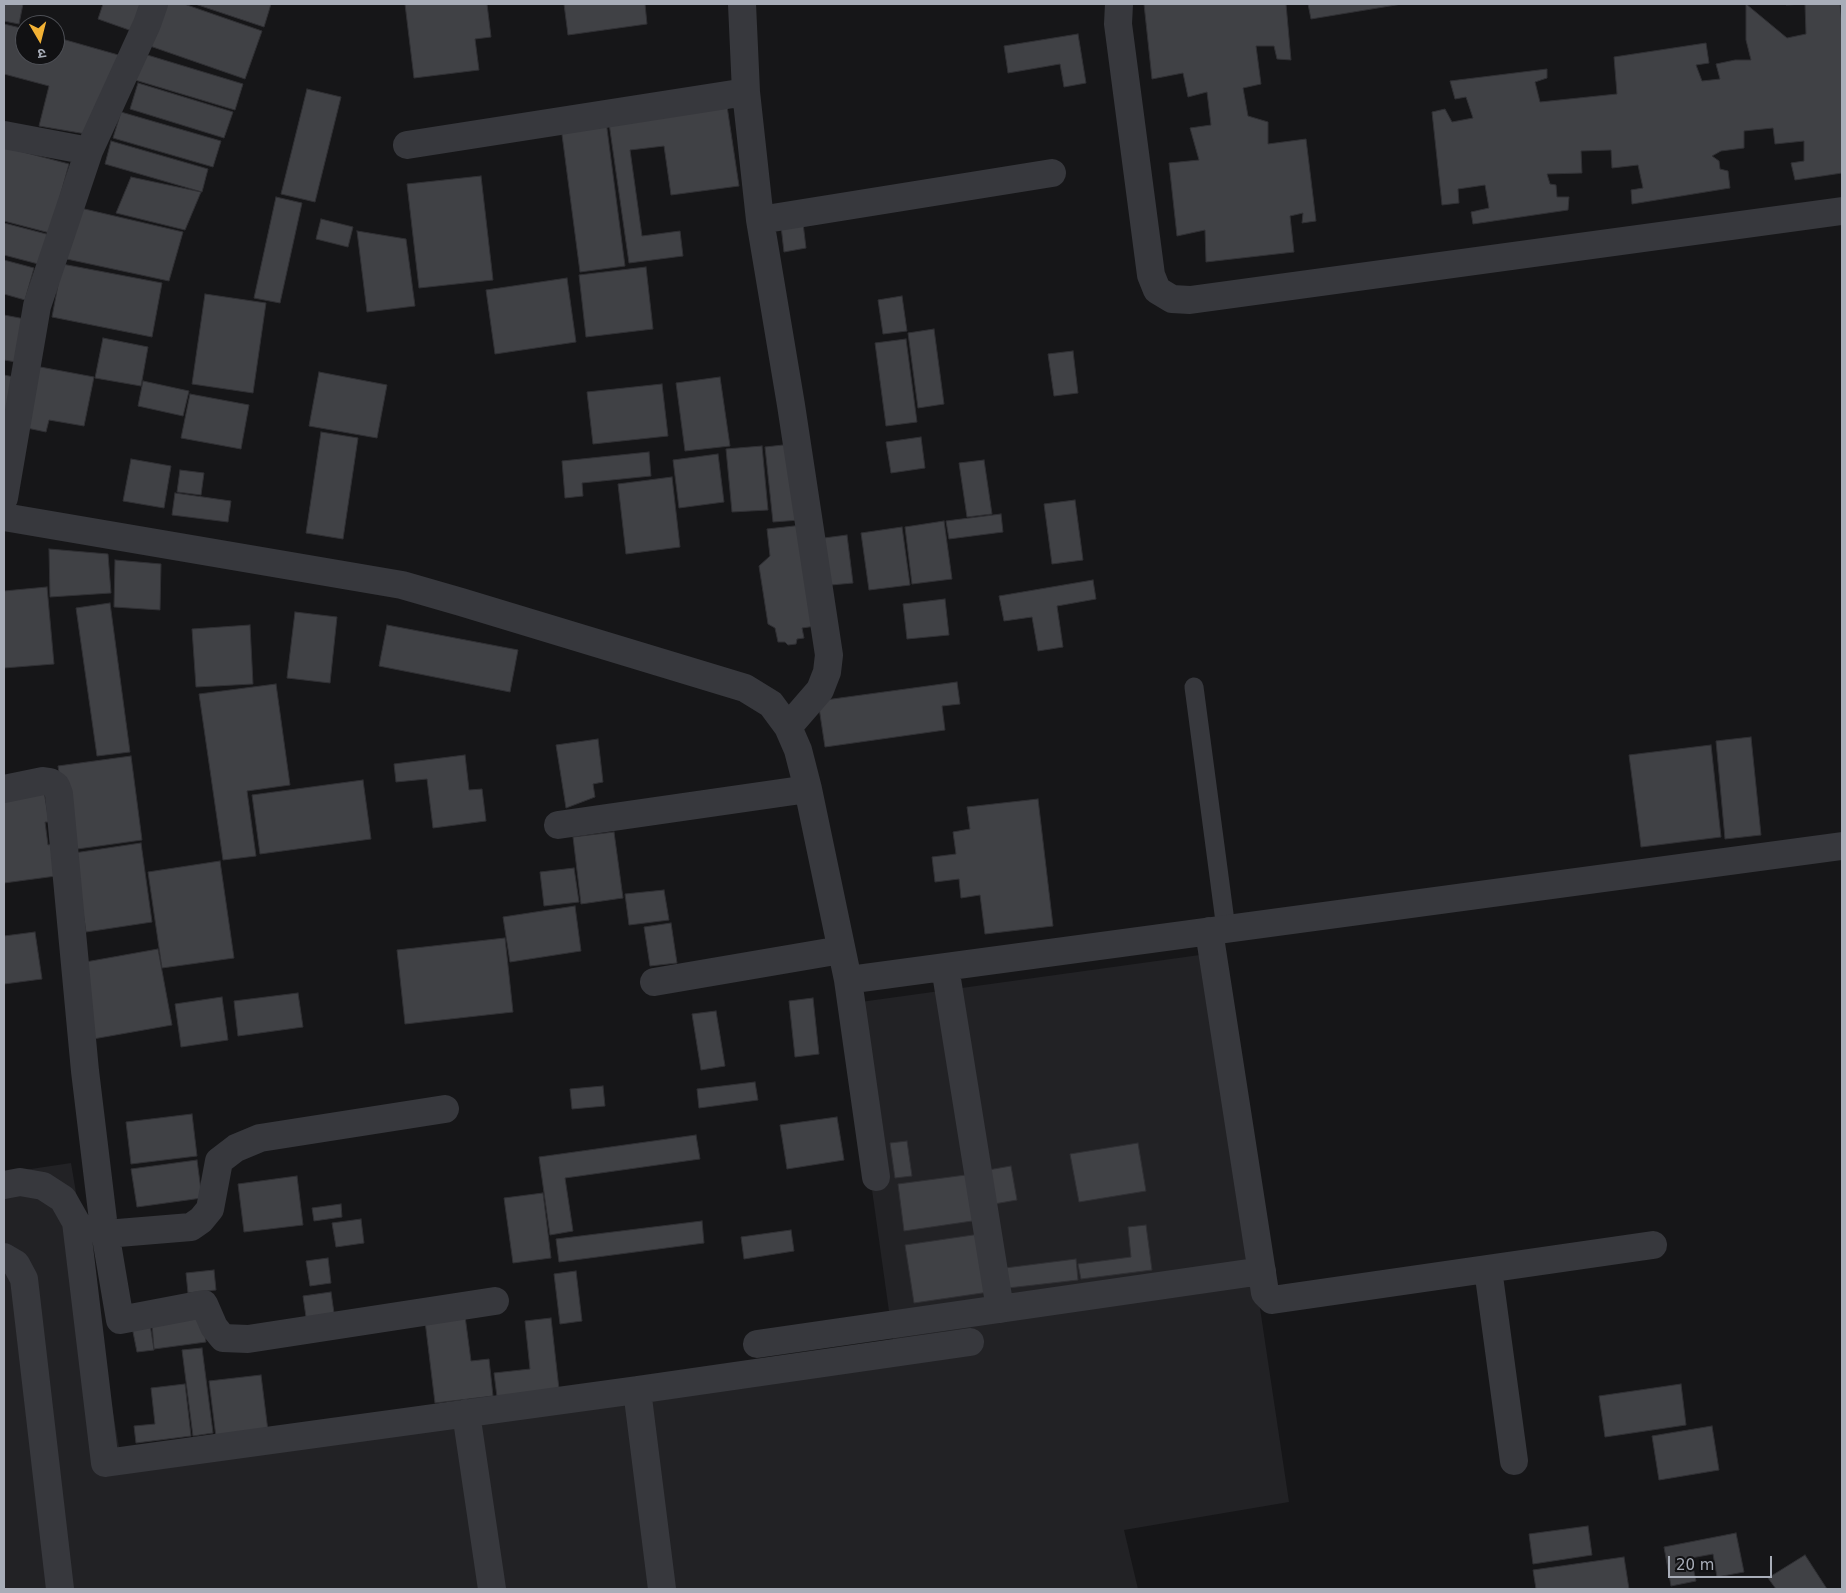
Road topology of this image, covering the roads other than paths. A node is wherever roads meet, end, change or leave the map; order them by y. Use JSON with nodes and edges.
{"nodes":[{"id":1,"x":154,"y":4,"type":"edge"},
{"id":2,"x":742,"y":4,"type":"edge"},
{"id":3,"x":1118,"y":4,"type":"edge"},
{"id":4,"x":746,"y":92,"type":"junction"},
{"id":5,"x":4,"y":135,"type":"edge"},
{"id":6,"x":407,"y":145,"type":"dead end"},
{"id":7,"x":88,"y":151,"type":"junction"},
{"id":8,"x":1052,"y":173,"type":"dead end"},
{"id":9,"x":1842,"y":211,"type":"edge"},
{"id":10,"x":760,"y":220,"type":"junction"},
{"id":11,"x":4,"y":498,"type":"edge"},
{"id":12,"x":4,"y":517,"type":"edge"},
{"id":13,"x":1194,"y":687,"type":"dead end"},
{"id":14,"x":788,"y":727,"type":"junction"},
{"id":15,"x":4,"y":789,"type":"edge"},
{"id":16,"x":808,"y":789,"type":"junction"},
{"id":17,"x":558,"y":825,"type":"dead end"},
{"id":18,"x":1842,"y":846,"type":"edge"},
{"id":19,"x":1218,"y":930,"type":"junction"},
{"id":20,"x":841,"y":950,"type":"junction"},
{"id":21,"x":944,"y":966,"type":"junction"},
{"id":22,"x":848,"y":980,"type":"junction"},
{"id":23,"x":654,"y":982,"type":"dead end"},
{"id":24,"x":445,"y":1109,"type":"dead end"},
{"id":25,"x":876,"y":1177,"type":"dead end"},
{"id":26,"x":4,"y":1185,"type":"edge"},
{"id":27,"x":106,"y":1234,"type":"junction"},
{"id":28,"x":1653,"y":1245,"type":"dead end"},
{"id":29,"x":4,"y":1257,"type":"edge"},
{"id":30,"x":1488,"y":1269,"type":"junction"},
{"id":31,"x":1262,"y":1271,"type":"junction"},
{"id":32,"x":496,"y":1301,"type":"dead end"},
{"id":33,"x":1000,"y":1309,"type":"junction"},
{"id":34,"x":970,"y":1342,"type":"dead end"},
{"id":35,"x":757,"y":1344,"type":"dead end"},
{"id":36,"x":637,"y":1390,"type":"junction"},
{"id":37,"x":466,"y":1413,"type":"junction"},
{"id":38,"x":1514,"y":1461,"type":"dead end"},
{"id":39,"x":60,"y":1589,"type":"edge"},
{"id":40,"x":492,"y":1589,"type":"edge"},
{"id":41,"x":662,"y":1589,"type":"edge"}],
"edges":[{"from":1,"to":7,"type":"street"},
{"from":2,"to":4,"type":"street"},
{"from":3,"to":9,"type":"street"},
{"from":4,"to":6,"type":"street"},
{"from":4,"to":10,"type":"street"},
{"from":5,"to":7,"type":"street"},
{"from":7,"to":11,"type":"street"},
{"from":8,"to":10,"type":"street"},
{"from":10,"to":14,"type":"street"},
{"from":12,"to":14,"type":"street"},
{"from":13,"to":19,"type":"lane"},
{"from":14,"to":16,"type":"street"},
{"from":15,"to":27,"type":"street"},
{"from":16,"to":17,"type":"street"},
{"from":16,"to":20,"type":"street"},
{"from":18,"to":19,"type":"street"},
{"from":19,"to":21,"type":"street"},
{"from":19,"to":31,"type":"street"},
{"from":20,"to":22,"type":"street"},
{"from":20,"to":23,"type":"street"},
{"from":21,"to":22,"type":"street"},
{"from":21,"to":33,"type":"street"},
{"from":22,"to":25,"type":"street"},
{"from":24,"to":27,"type":"street"},
{"from":26,"to":37,"type":"street"},
{"from":27,"to":32,"type":"street"},
{"from":28,"to":30,"type":"street"},
{"from":29,"to":39,"type":"street"},
{"from":30,"to":31,"type":"street"},
{"from":30,"to":38,"type":"street"},
{"from":31,"to":33,"type":"street"},
{"from":33,"to":35,"type":"street"},
{"from":34,"to":36,"type":"street"},
{"from":36,"to":37,"type":"street"},
{"from":36,"to":41,"type":"street"},
{"from":37,"to":40,"type":"street"}]}
